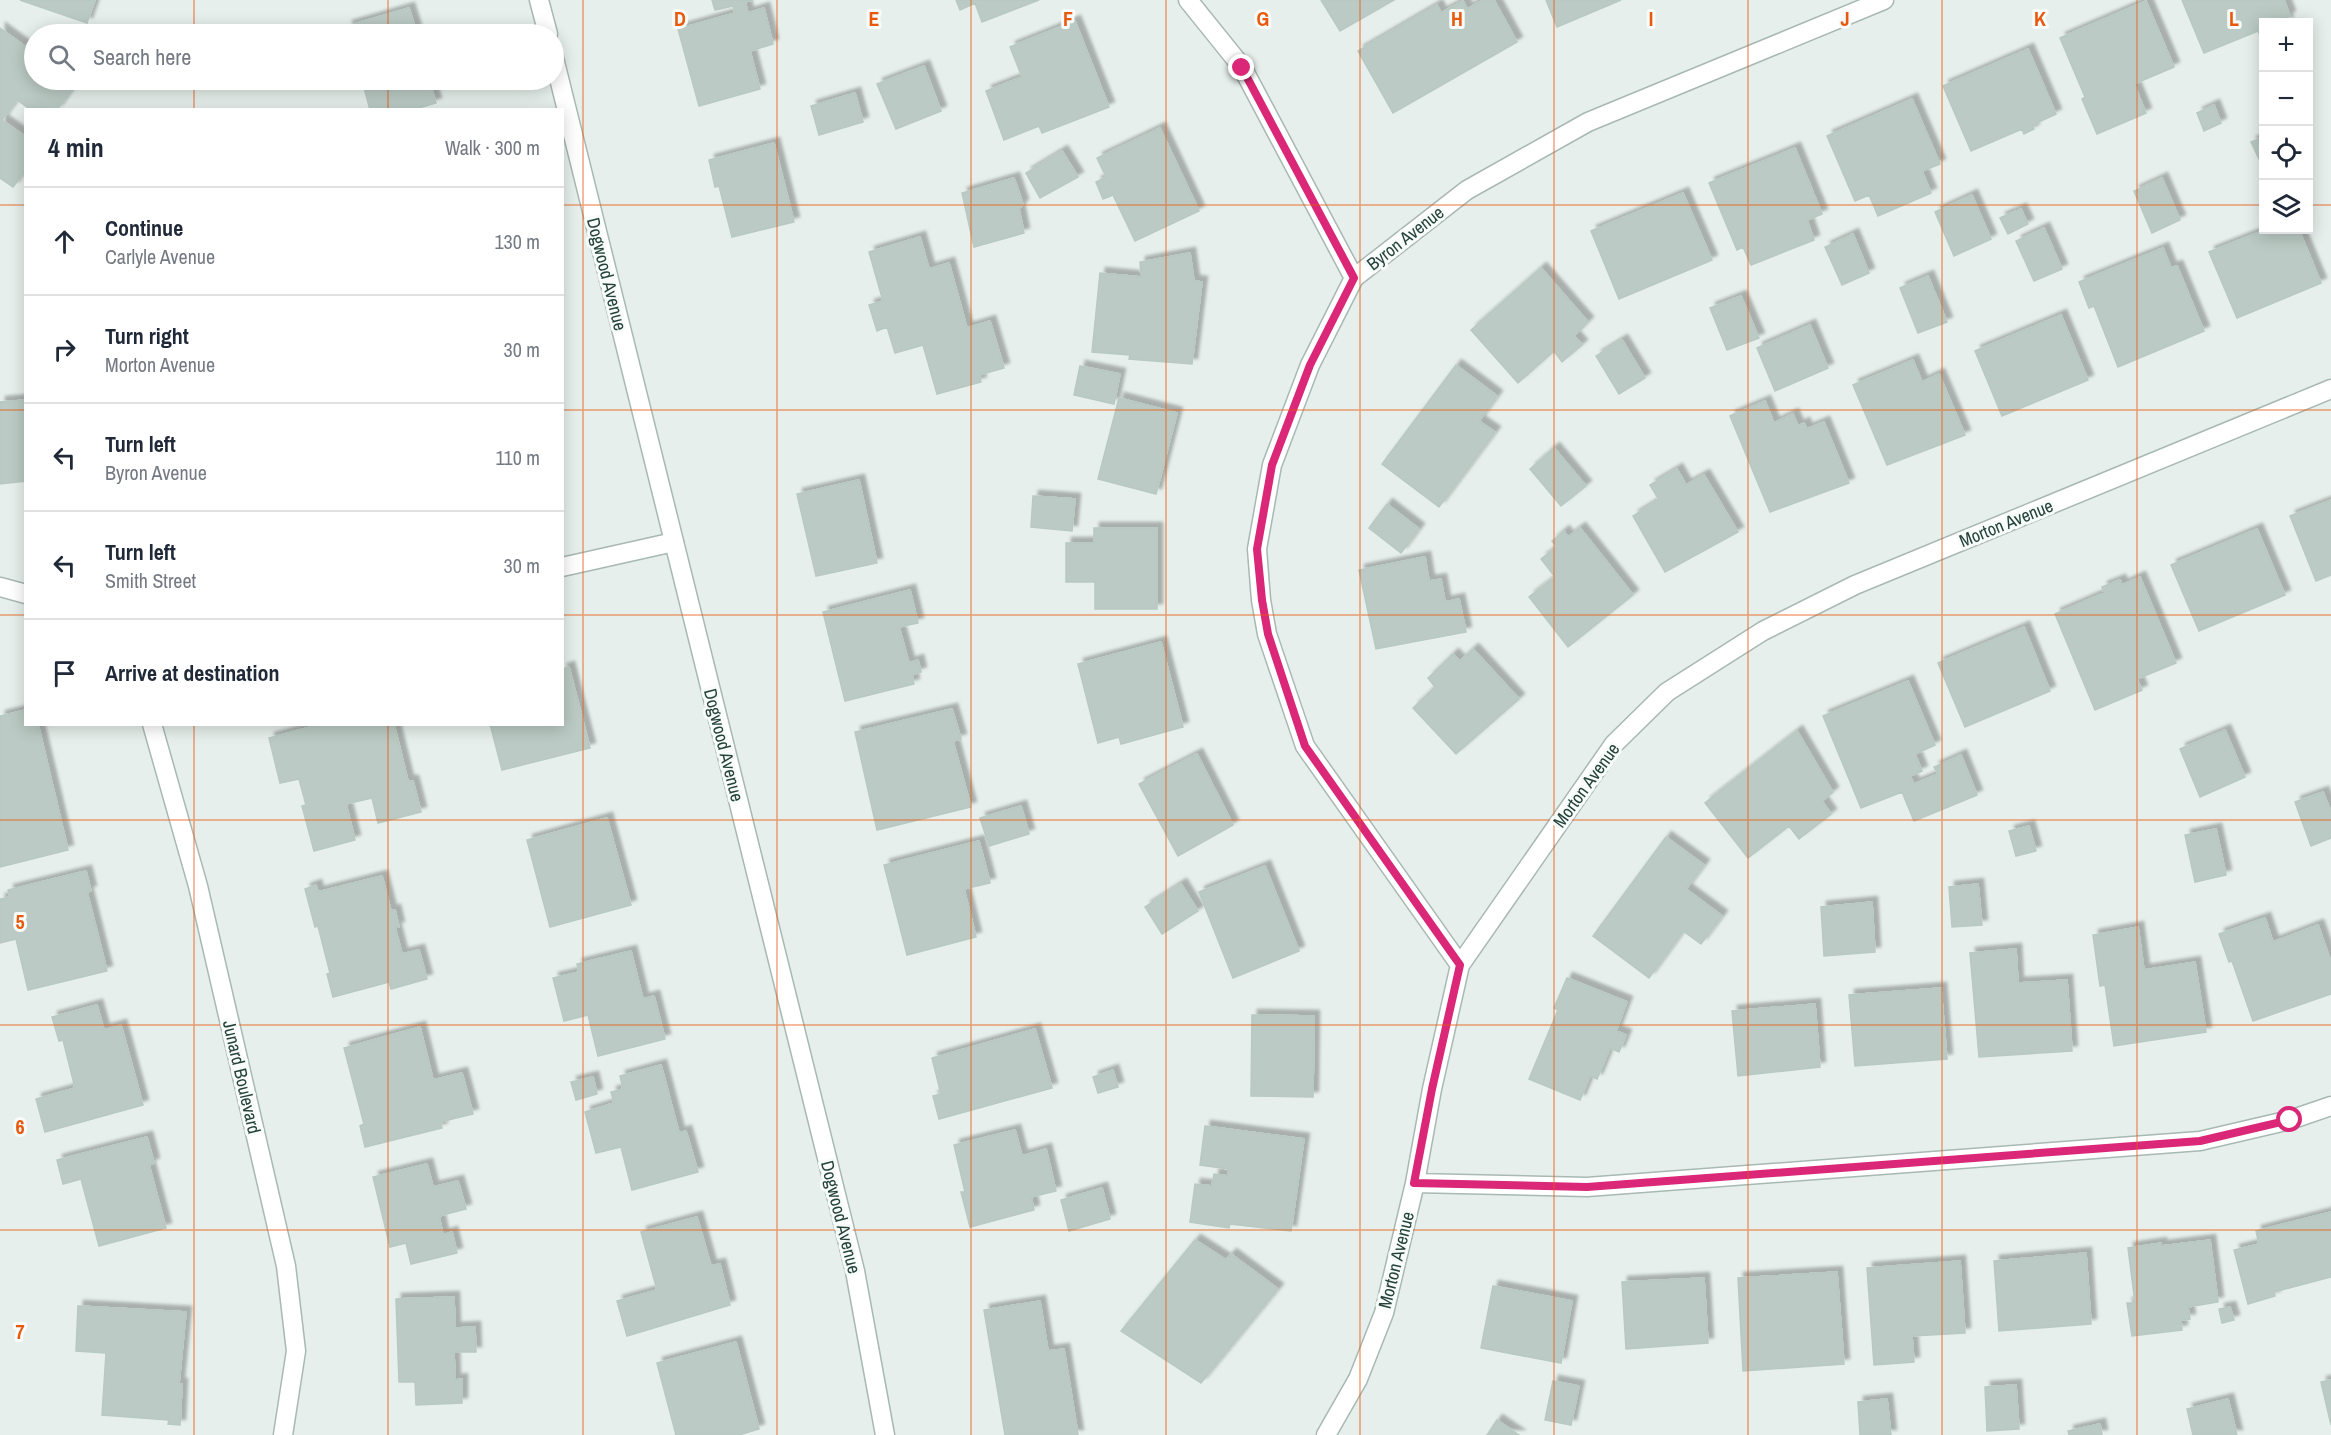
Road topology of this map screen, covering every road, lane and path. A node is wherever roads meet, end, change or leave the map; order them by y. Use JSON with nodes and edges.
{"nodes":[{"id":1,"x":539,"y":0,"type":"edge"},
{"id":2,"x":1188,"y":0,"type":"edge"},
{"id":3,"x":1884,"y":0,"type":"edge"},
{"id":4,"x":545,"y":24,"type":"edge"},
{"id":5,"x":562,"y":90,"type":"edge"},
{"id":6,"x":1354,"y":278,"type":"junction"},
{"id":7,"x":2331,"y":389,"type":"edge"},
{"id":8,"x":674,"y":542,"type":"junction"},
{"id":9,"x":564,"y":567,"type":"edge"},
{"id":10,"x":0,"y":587,"type":"edge"},
{"id":11,"x":24,"y":593,"type":"edge"},
{"id":12,"x":154,"y":726,"type":"edge"},
{"id":13,"x":1460,"y":965,"type":"junction"},
{"id":14,"x":2331,"y":1106,"type":"edge"},
{"id":15,"x":1414,"y":1183,"type":"junction"},
{"id":16,"x":283,"y":1435,"type":"edge"},
{"id":17,"x":885,"y":1435,"type":"edge"},
{"id":18,"x":1326,"y":1435,"type":"edge"}],
"edges":[{"from":1,"to":4,"type":"street"},
{"from":2,"to":6,"type":"street"},
{"from":3,"to":6,"type":"street","name":"Byron Avenue"},
{"from":5,"to":8,"type":"street","name":"Dogwood Avenue"},
{"from":6,"to":13,"type":"street","name":"Byron Avenue"},
{"from":7,"to":13,"type":"street","name":"Morton Avenue"},
{"from":8,"to":9,"type":"street"},
{"from":8,"to":17,"type":"street","name":"Dogwood Avenue"},
{"from":10,"to":11,"type":"street"},
{"from":12,"to":16,"type":"street","name":"Junard Boulevard"},
{"from":13,"to":15,"type":"street","name":"Morton Avenue"},
{"from":14,"to":15,"type":"street"},
{"from":15,"to":18,"type":"street","name":"Morton Avenue"}]}
